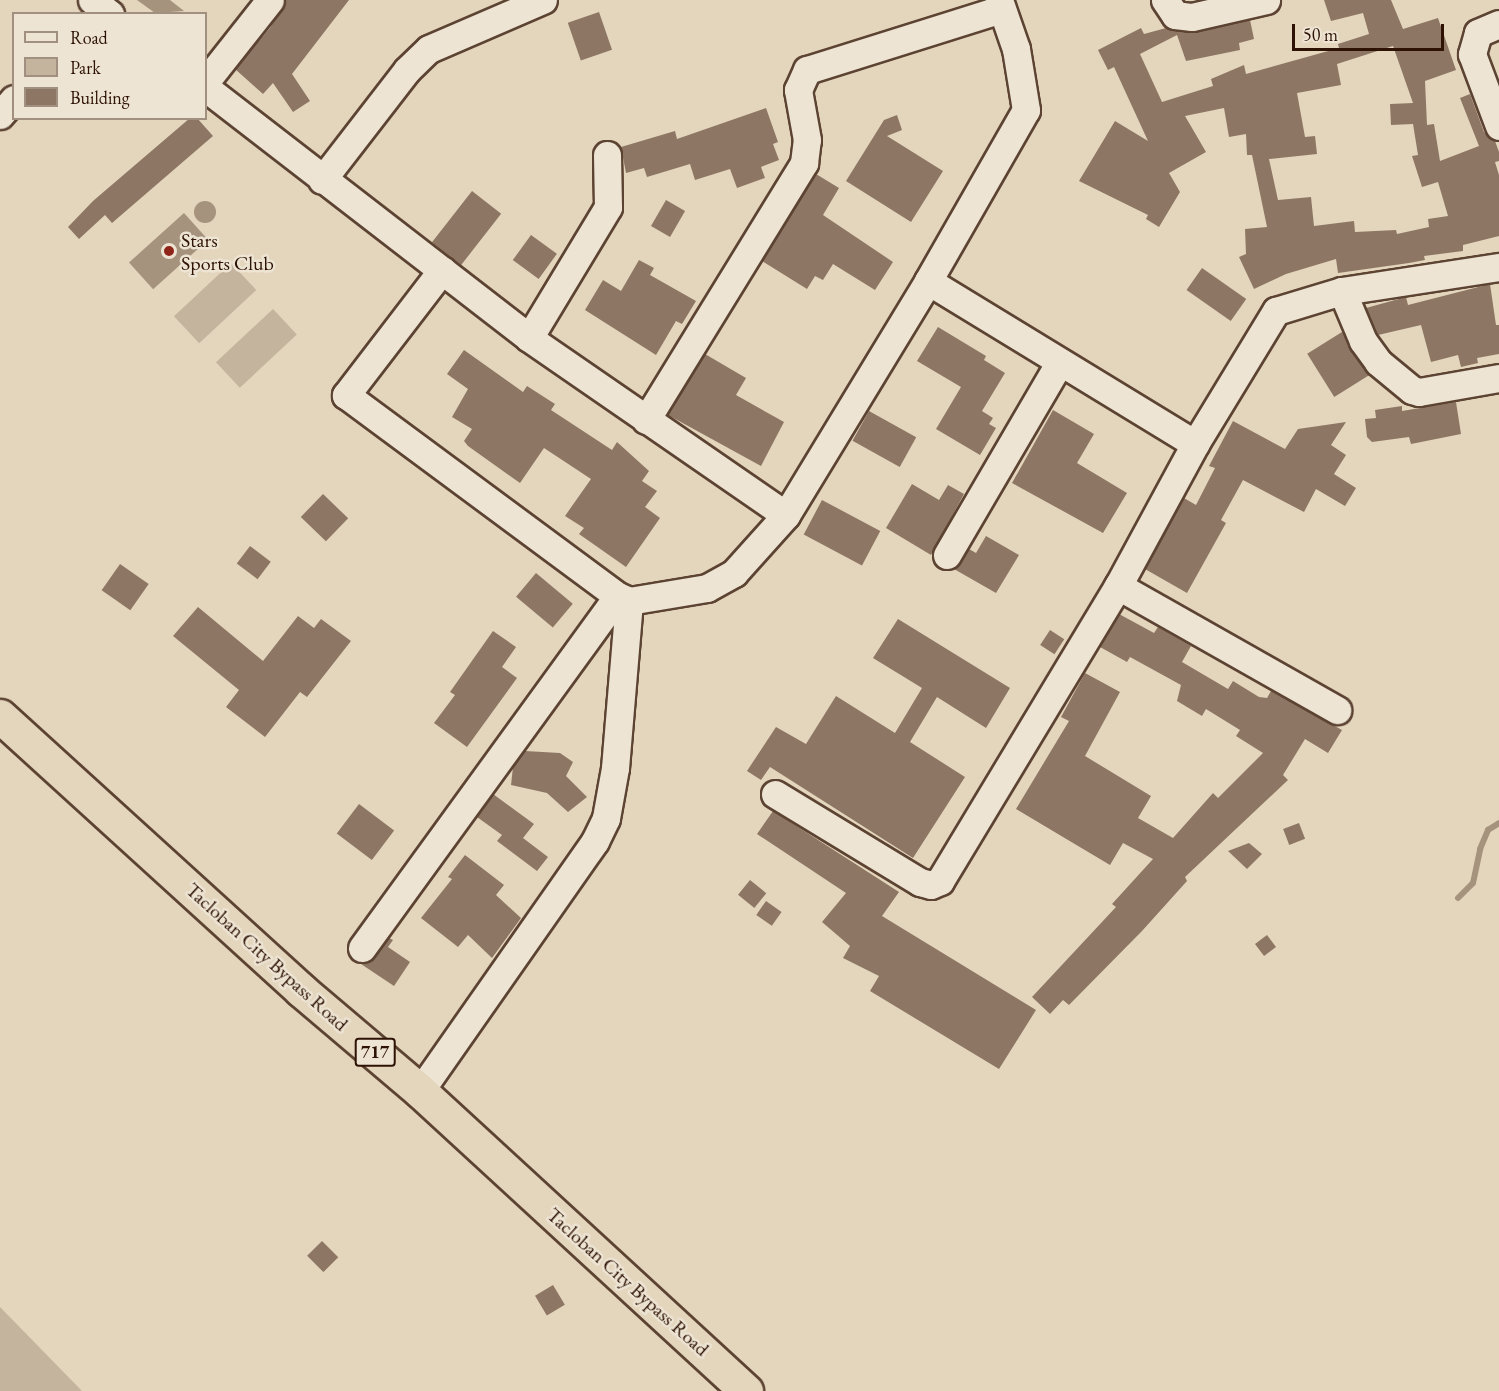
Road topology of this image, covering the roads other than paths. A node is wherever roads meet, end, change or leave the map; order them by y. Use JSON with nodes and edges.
{"nodes":[{"id":1,"x":270,"y":0,"type":"edge"},
{"id":2,"x":543,"y":0,"type":"edge"},
{"id":3,"x":1165,"y":0,"type":"edge"},
{"id":4,"x":1249,"y":2,"type":"edge"},
{"id":5,"x":1001,"y":5,"type":"edge"},
{"id":6,"x":1499,"y":24,"type":"edge"},
{"id":7,"x":207,"y":80,"type":"edge"},
{"id":8,"x":207,"y":89,"type":"edge"},
{"id":9,"x":12,"y":101,"type":"edge"},
{"id":10,"x":0,"y":115,"type":"edge"},
{"id":11,"x":1499,"y":126,"type":"edge"},
{"id":12,"x":607,"y":155,"type":"dead end"},
{"id":13,"x":322,"y":180,"type":"junction"},
{"id":14,"x":1499,"y":267,"type":"edge"},
{"id":15,"x":442,"y":270,"type":"junction"},
{"id":16,"x":928,"y":281,"type":"junction"},
{"id":17,"x":1342,"y":291,"type":"junction"},
{"id":18,"x":529,"y":338,"type":"junction"},
{"id":19,"x":1059,"y":363,"type":"junction"},
{"id":20,"x":1499,"y":378,"type":"edge"},
{"id":21,"x":646,"y":420,"type":"junction"},
{"id":22,"x":1195,"y":444,"type":"junction"},
{"id":23,"x":786,"y":515,"type":"junction"},
{"id":24,"x":947,"y":555,"type":"dead end"},
{"id":25,"x":1118,"y":586,"type":"junction"},
{"id":26,"x":623,"y":599,"type":"junction"},
{"id":27,"x":1338,"y":710,"type":"dead end"},
{"id":28,"x":0,"y":716,"type":"edge"},
{"id":29,"x":775,"y":794,"type":"dead end"},
{"id":30,"x":362,"y":948,"type":"dead end"},
{"id":31,"x":420,"y":1091,"type":"junction"},
{"id":32,"x":746,"y":1391,"type":"edge"}],
"edges":[{"from":1,"to":7,"type":"street"},
{"from":2,"to":13,"type":"street"},
{"from":3,"to":4,"type":"street"},
{"from":5,"to":16,"type":"street"},
{"from":5,"to":21,"type":"street"},
{"from":6,"to":11,"type":"street"},
{"from":8,"to":13,"type":"street"},
{"from":9,"to":10,"type":"street"},
{"from":12,"to":18,"type":"street"},
{"from":13,"to":15,"type":"street"},
{"from":14,"to":17,"type":"street"},
{"from":15,"to":18,"type":"street"},
{"from":15,"to":26,"type":"street"},
{"from":16,"to":19,"type":"street"},
{"from":16,"to":23,"type":"street"},
{"from":17,"to":20,"type":"street"},
{"from":17,"to":22,"type":"street"},
{"from":18,"to":21,"type":"street"},
{"from":19,"to":22,"type":"street"},
{"from":19,"to":24,"type":"street"},
{"from":21,"to":23,"type":"street"},
{"from":22,"to":25,"type":"street"},
{"from":23,"to":26,"type":"street"},
{"from":25,"to":27,"type":"street"},
{"from":25,"to":29,"type":"street"},
{"from":26,"to":30,"type":"street"},
{"from":26,"to":31,"type":"street"},
{"from":28,"to":31,"type":"highway","name":"Tacloban City Bypass Road","number":"717"},
{"from":31,"to":32,"type":"highway","name":"Tacloban City Bypass Road","number":"717"}]}
